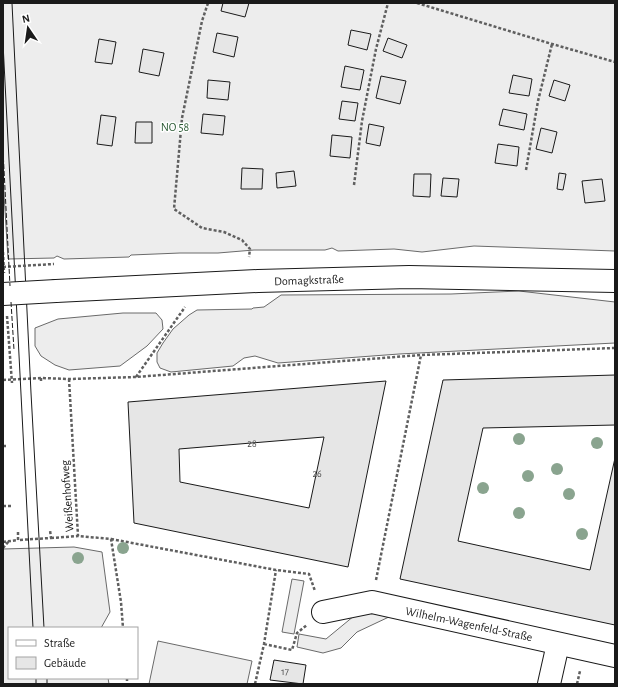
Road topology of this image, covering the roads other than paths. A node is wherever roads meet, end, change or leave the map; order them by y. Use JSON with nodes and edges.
{"nodes":[{"id":1,"x":615,"y":281,"type":"edge"},
{"id":2,"x":3,"y":294,"type":"edge"},
{"id":3,"x":323,"y":612,"type":"road end"},
{"id":4,"x":558,"y":644,"type":"junction"},
{"id":5,"x":615,"y":656,"type":"edge"},
{"id":6,"x":549,"y":684,"type":"edge"}],
"edges":[{"from":1,"to":2,"type":"street","name":"Domagkstraße","bridge":true},
{"from":3,"to":4,"type":"street","name":"Wilhelm-Wagenfeld-Straße"},
{"from":4,"to":5,"type":"street","name":"Wilhelm-Wagenfeld-Straße"},
{"from":4,"to":6,"type":"street"}]}
